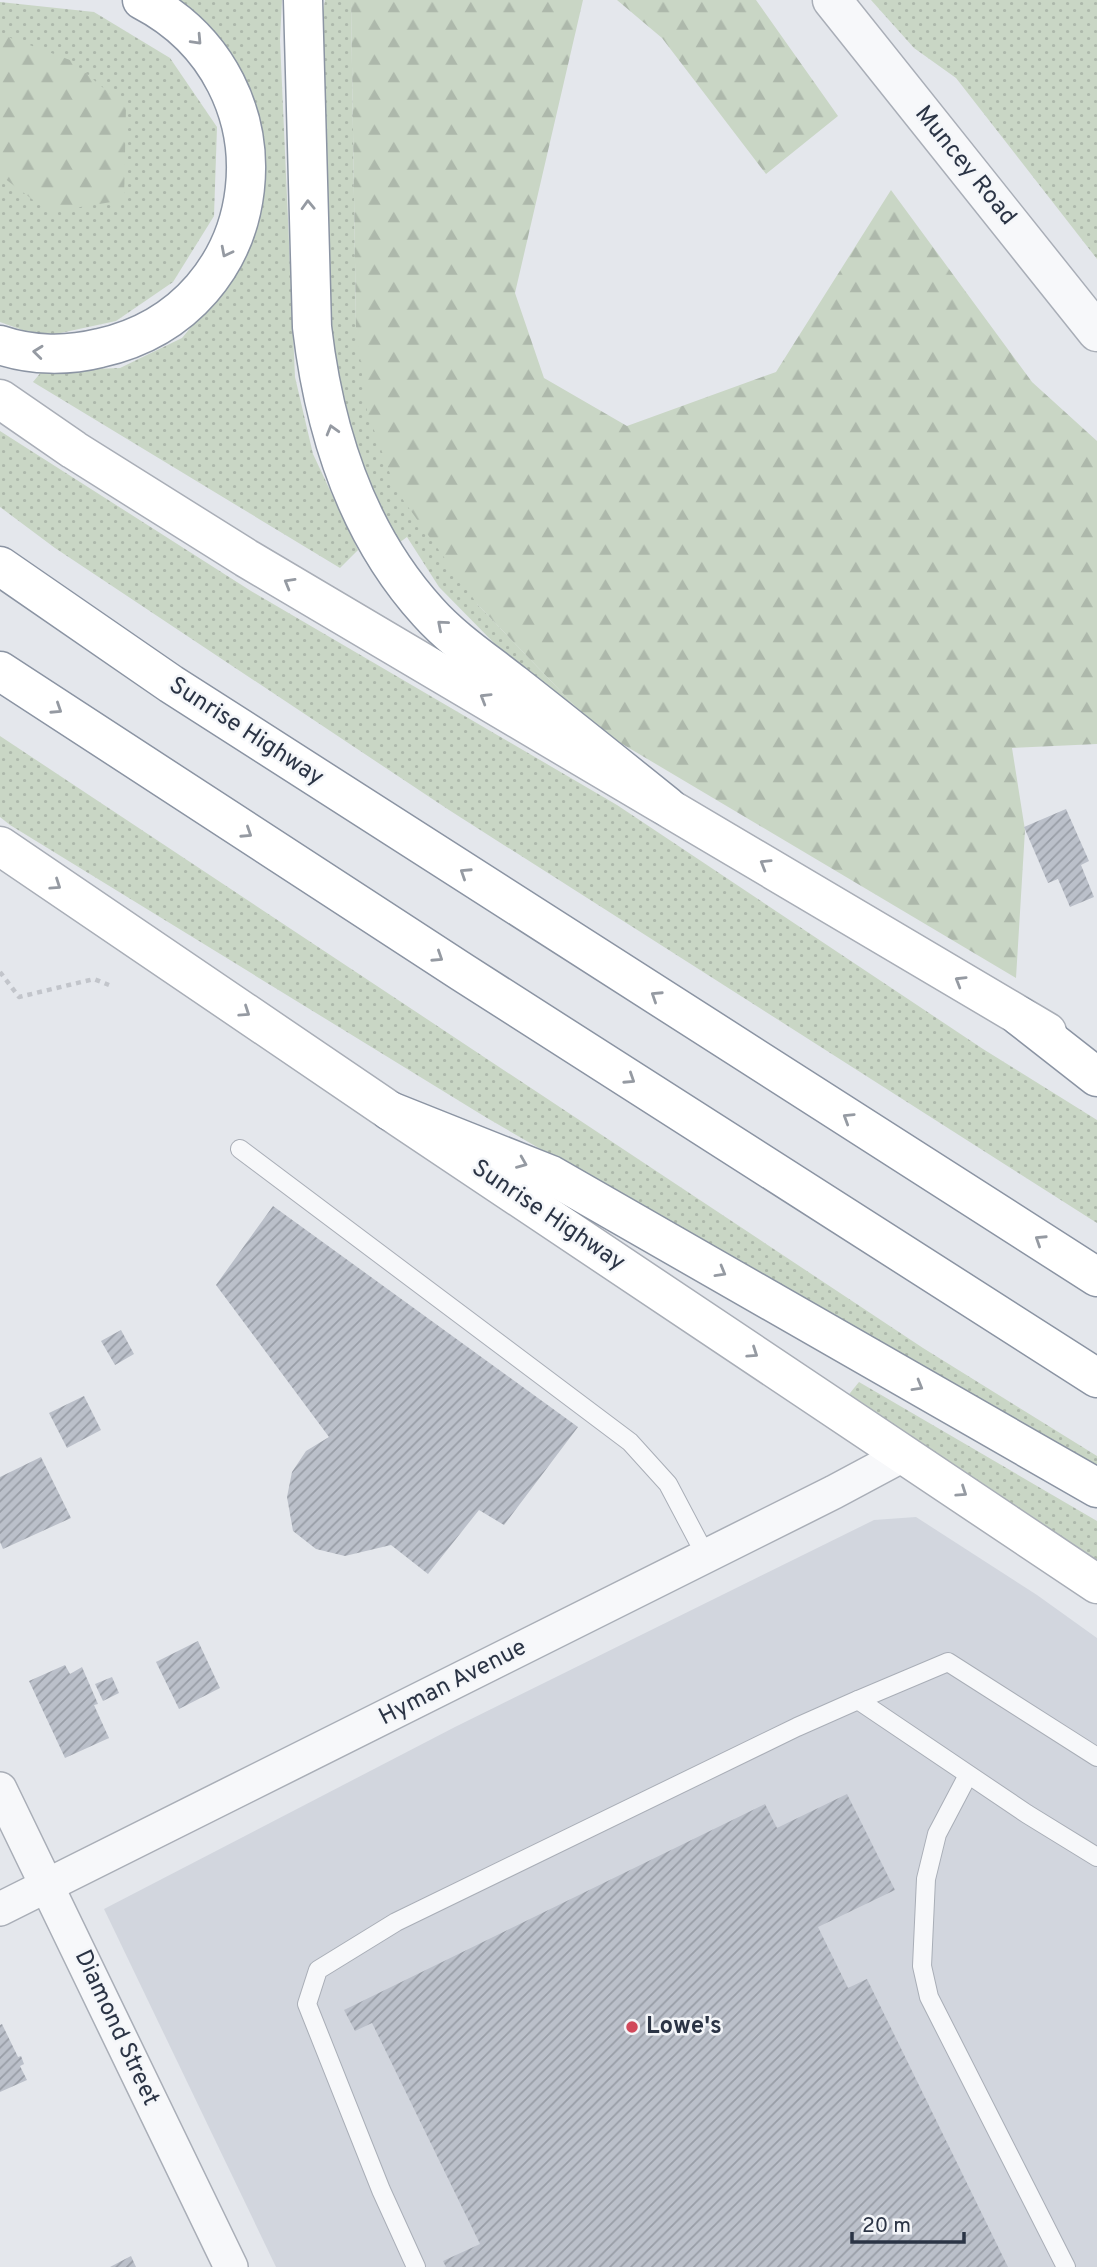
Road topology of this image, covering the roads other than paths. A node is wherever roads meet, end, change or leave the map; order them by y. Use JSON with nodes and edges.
{"nodes":[{"id":1,"x":142,"y":0,"type":"edge"},
{"id":2,"x":303,"y":0,"type":"edge"},
{"id":3,"x":832,"y":0,"type":"edge"},
{"id":4,"x":1097,"y":332,"type":"edge"},
{"id":5,"x":0,"y":345,"type":"edge"},
{"id":6,"x":0,"y":399,"type":"edge"},
{"id":7,"x":0,"y":566,"type":"edge"},
{"id":8,"x":0,"y":671,"type":"edge"},
{"id":9,"x":667,"y":806,"type":"junction"},
{"id":10,"x":0,"y":846,"type":"edge"},
{"id":11,"x":1019,"y":1016,"type":"junction"},
{"id":12,"x":1097,"y":1062,"type":"edge"},
{"id":13,"x":1097,"y":1077,"type":"edge"},
{"id":14,"x":390,"y":1111,"type":"junction"},
{"id":15,"x":240,"y":1149,"type":"dead end"},
{"id":16,"x":1097,"y":1277,"type":"edge"},
{"id":17,"x":1097,"y":1378,"type":"edge"},
{"id":18,"x":905,"y":1454,"type":"junction"},
{"id":19,"x":1097,"y":1488,"type":"edge"},
{"id":20,"x":706,"y":1556,"type":"junction"},
{"id":21,"x":1097,"y":1584,"type":"edge"},
{"id":22,"x":858,"y":1700,"type":"junction"},
{"id":23,"x":1097,"y":1757,"type":"edge"},
{"id":24,"x":968,"y":1775,"type":"junction"},
{"id":25,"x":0,"y":1789,"type":"edge"},
{"id":26,"x":1097,"y":1857,"type":"edge"},
{"id":27,"x":48,"y":1886,"type":"junction"},
{"id":28,"x":0,"y":1909,"type":"edge"},
{"id":29,"x":231,"y":2267,"type":"edge"},
{"id":30,"x":416,"y":2267,"type":"edge"},
{"id":31,"x":1066,"y":2267,"type":"edge"}],
"edges":[{"from":1,"to":5,"type":"main road","one_way":true},
{"from":9,"to":2,"type":"main road","one_way":true},
{"from":3,"to":4,"type":"street","name":"Muncey Road"},
{"from":9,"to":6,"type":"main road","one_way":true},
{"from":16,"to":7,"type":"main road","name":"Sunrise Highway","one_way":true},
{"from":8,"to":17,"type":"main road","one_way":true},
{"from":11,"to":9,"type":"main road","one_way":true},
{"from":10,"to":14,"type":"main road","name":"Sunrise Highway","one_way":true},
{"from":11,"to":12,"type":"main road"},
{"from":11,"to":13,"type":"main road"},
{"from":14,"to":18,"type":"main road","name":"Sunrise Highway","one_way":true},
{"from":14,"to":19,"type":"main road","one_way":true},
{"from":15,"to":20,"type":"lane"},
{"from":18,"to":20,"type":"street","name":"Hyman Avenue"},
{"from":18,"to":21,"type":"main road","name":"Sunrise Highway","one_way":true},
{"from":20,"to":27,"type":"street","name":"Hyman Avenue"},
{"from":22,"to":23,"type":"lane"},
{"from":22,"to":24,"type":"lane"},
{"from":22,"to":30,"type":"lane"},
{"from":24,"to":26,"type":"lane"},
{"from":24,"to":31,"type":"lane"},
{"from":25,"to":27,"type":"street","name":"Diamond Street"},
{"from":27,"to":28,"type":"street","name":"Hyman Avenue"},
{"from":27,"to":29,"type":"street","name":"Diamond Street"}]}
